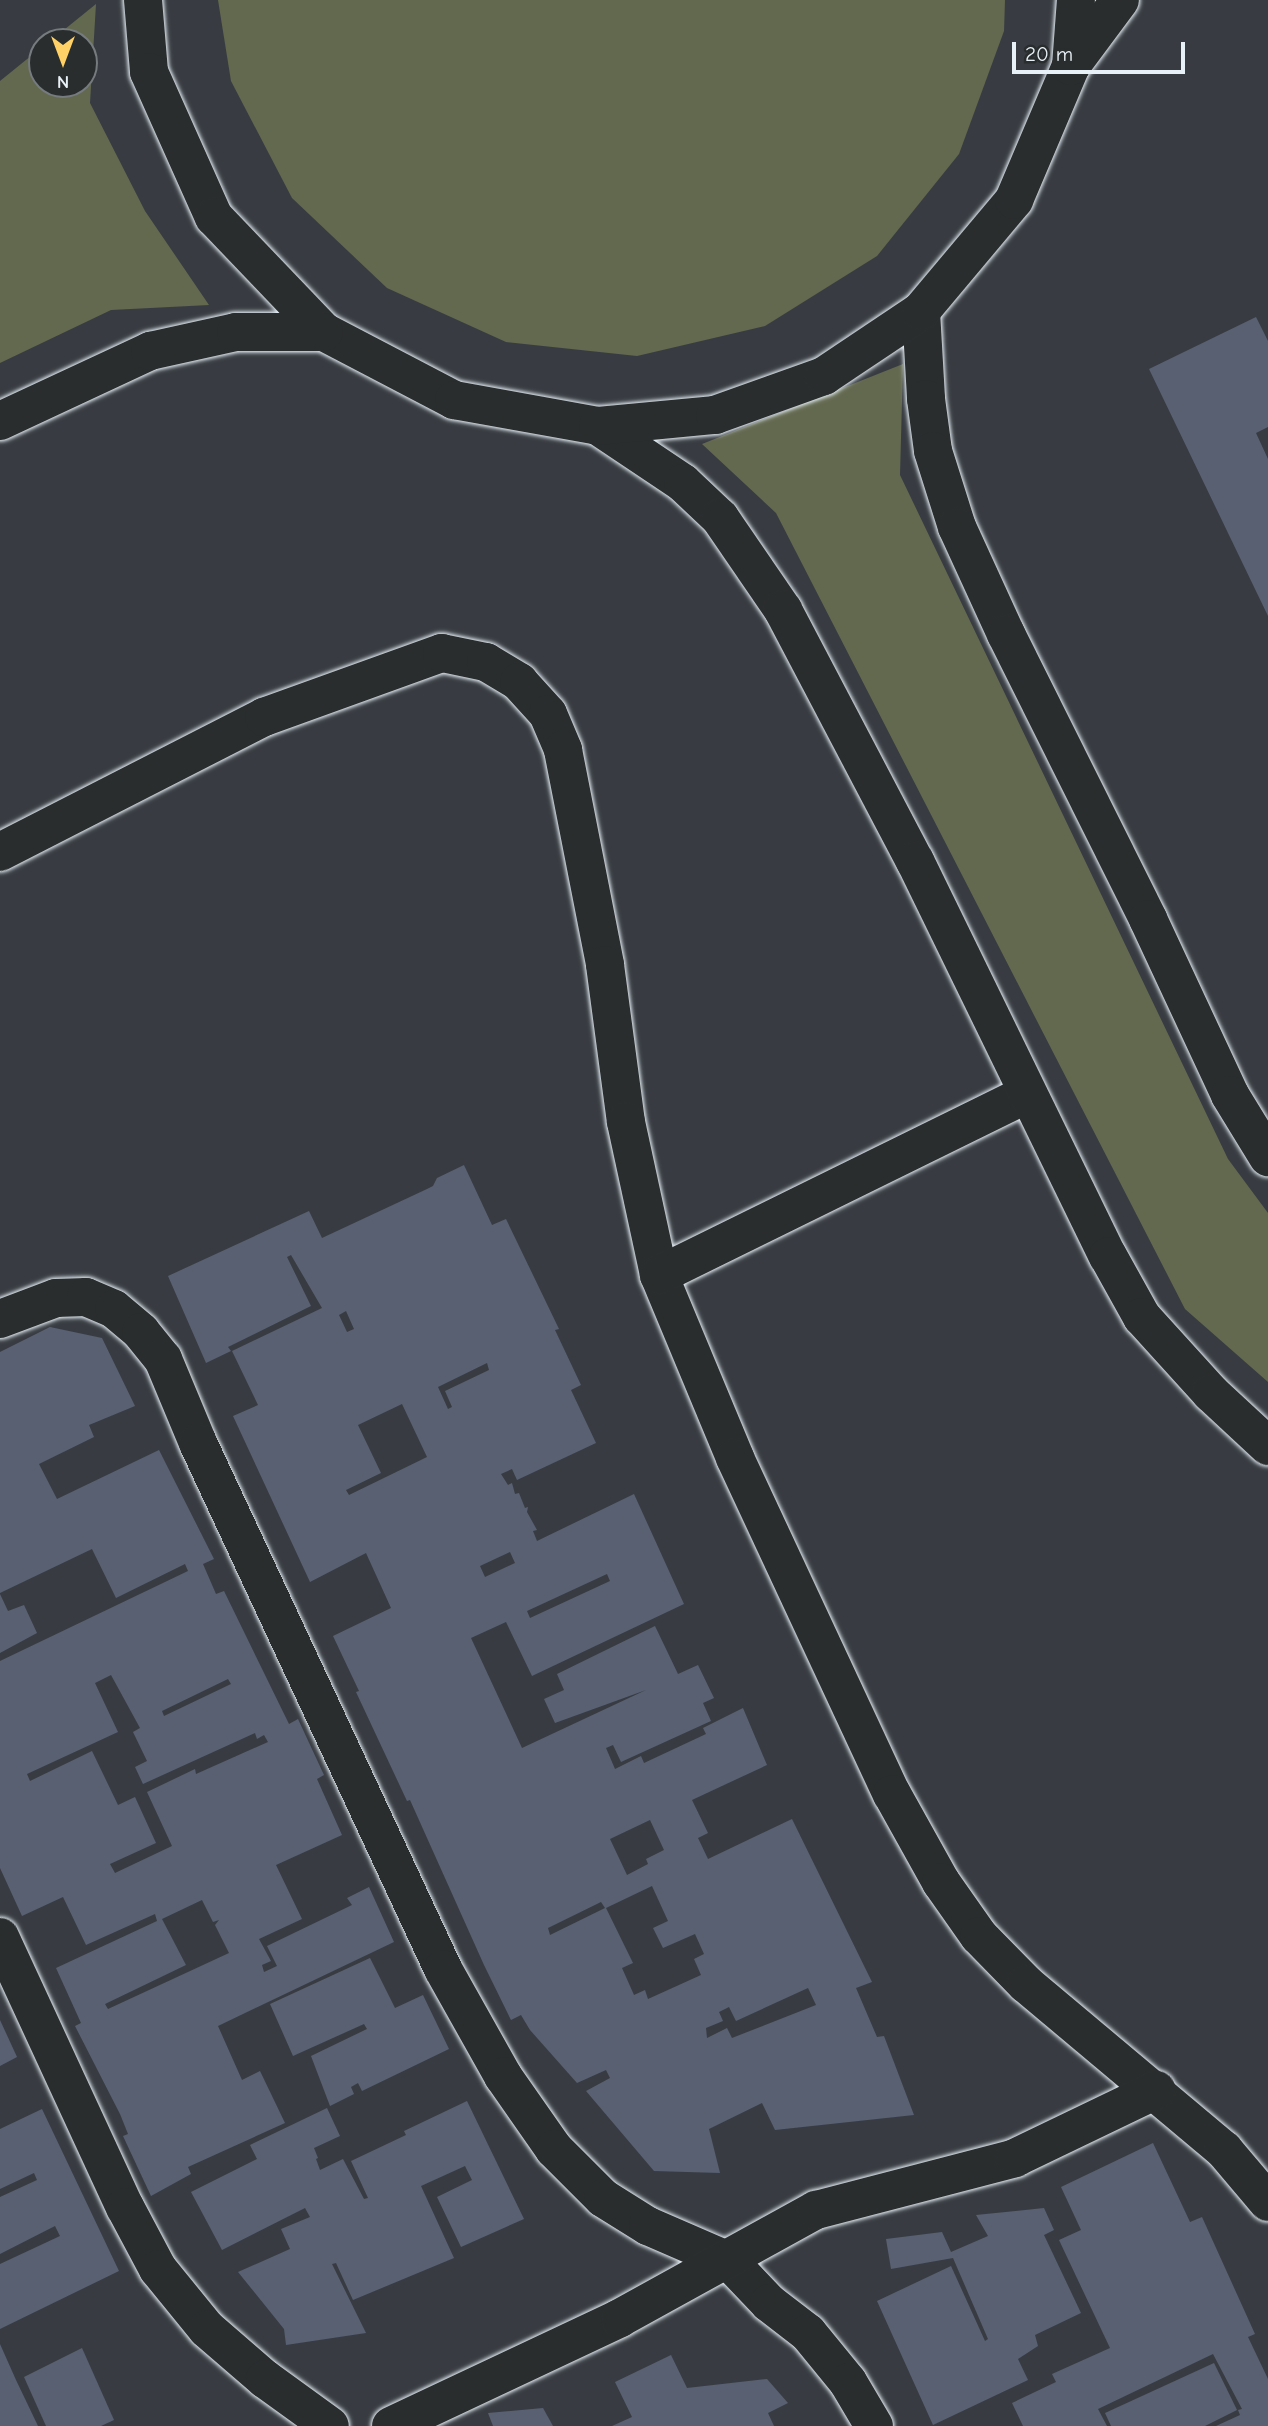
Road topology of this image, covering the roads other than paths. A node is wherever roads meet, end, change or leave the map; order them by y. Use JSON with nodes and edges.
{"nodes":[{"id":1,"x":143,"y":0,"type":"edge"},
{"id":2,"x":1076,"y":0,"type":"edge"},
{"id":3,"x":1119,"y":0,"type":"edge"},
{"id":4,"x":1071,"y":66,"type":"junction"},
{"id":5,"x":921,"y":311,"type":"junction"},
{"id":6,"x":324,"y":332,"type":"junction"},
{"id":7,"x":0,"y":421,"type":"edge"},
{"id":8,"x":598,"y":426,"type":"junction"},
{"id":9,"x":0,"y":852,"type":"edge"},
{"id":10,"x":1027,"y":1094,"type":"junction"},
{"id":11,"x":1268,"y":1157,"type":"edge"},
{"id":12,"x":659,"y":1275,"type":"junction"},
{"id":13,"x":0,"y":1319,"type":"edge"},
{"id":14,"x":1268,"y":1446,"type":"edge"},
{"id":15,"x":0,"y":1937,"type":"edge"},
{"id":16,"x":1156,"y":2090,"type":"junction"},
{"id":17,"x":1268,"y":2202,"type":"edge"},
{"id":18,"x":729,"y":2260,"type":"junction"},
{"id":19,"x":331,"y":2426,"type":"edge"},
{"id":20,"x":391,"y":2426,"type":"edge"},
{"id":21,"x":874,"y":2426,"type":"edge"}],
"edges":[{"from":1,"to":6,"type":"street"},
{"from":2,"to":4,"type":"street"},
{"from":3,"to":4,"type":"street"},
{"from":4,"to":5,"type":"street"},
{"from":5,"to":8,"type":"street"},
{"from":5,"to":11,"type":"street"},
{"from":6,"to":7,"type":"street"},
{"from":6,"to":8,"type":"street"},
{"from":8,"to":10,"type":"street"},
{"from":9,"to":12,"type":"street"},
{"from":10,"to":12,"type":"street"},
{"from":10,"to":14,"type":"street"},
{"from":12,"to":16,"type":"street"},
{"from":13,"to":18,"type":"street"},
{"from":15,"to":19,"type":"street"},
{"from":16,"to":17,"type":"street"},
{"from":16,"to":18,"type":"street"},
{"from":18,"to":20,"type":"street"},
{"from":18,"to":21,"type":"street"}]}
